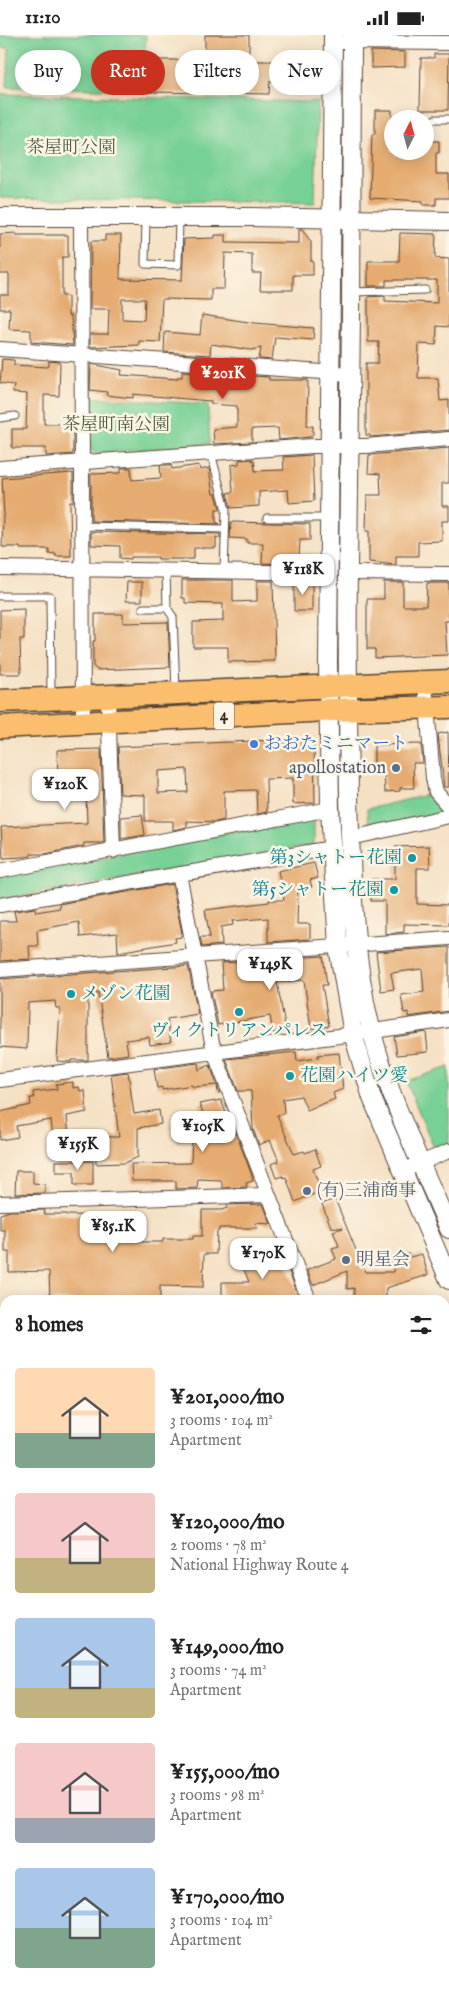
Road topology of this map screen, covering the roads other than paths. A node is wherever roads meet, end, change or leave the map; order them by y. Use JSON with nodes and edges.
{"nodes":[{"id":1,"x":333,"y":38,"type":"edge"},
{"id":2,"x":352,"y":38,"type":"edge"},
{"id":3,"x":449,"y":43,"type":"edge"},
{"id":4,"x":435,"y":119,"type":"dead end"},
{"id":5,"x":449,"y":119,"type":"edge"},
{"id":6,"x":0,"y":217,"type":"edge"},
{"id":7,"x":81,"y":217,"type":"junction"},
{"id":8,"x":146,"y":217,"type":"junction"},
{"id":9,"x":179,"y":217,"type":"junction"},
{"id":10,"x":332,"y":219,"type":"junction"},
{"id":11,"x":350,"y":220,"type":"junction"},
{"id":12,"x":449,"y":221,"type":"edge"},
{"id":13,"x":425,"y":291,"type":"dead end"},
{"id":14,"x":351,"y":292,"type":"junction"},
{"id":15,"x":0,"y":349,"type":"edge"},
{"id":16,"x":81,"y":355,"type":"junction"},
{"id":17,"x":332,"y":372,"type":"junction"},
{"id":18,"x":351,"y":373,"type":"junction"},
{"id":19,"x":15,"y":416,"type":"dead end"},
{"id":20,"x":0,"y":418,"type":"edge"},
{"id":21,"x":449,"y":439,"type":"edge"},
{"id":22,"x":330,"y":446,"type":"junction"},
{"id":23,"x":350,"y":446,"type":"junction"},
{"id":24,"x":210,"y":452,"type":"junction"},
{"id":25,"x":82,"y":462,"type":"junction"},
{"id":26,"x":0,"y":468,"type":"edge"},
{"id":27,"x":267,"y":518,"type":"dead end"},
{"id":28,"x":330,"y":518,"type":"junction"},
{"id":29,"x":81,"y":526,"type":"junction"},
{"id":30,"x":225,"y":529,"type":"junction"},
{"id":31,"x":0,"y":568,"type":"edge"},
{"id":32,"x":81,"y":569,"type":"junction"},
{"id":33,"x":166,"y":572,"type":"junction"},
{"id":34,"x":224,"y":573,"type":"junction"},
{"id":35,"x":329,"y":573,"type":"junction"},
{"id":36,"x":348,"y":573,"type":"junction"},
{"id":37,"x":449,"y":574,"type":"edge"},
{"id":38,"x":0,"y":596,"type":"edge"},
{"id":39,"x":143,"y":608,"type":"dead end"},
{"id":40,"x":167,"y":608,"type":"junction"},
{"id":41,"x":449,"y":681,"type":"edge"},
{"id":42,"x":425,"y":683,"type":"junction"},
{"id":43,"x":338,"y":687,"type":"junction"},
{"id":44,"x":176,"y":693,"type":"junction"},
{"id":45,"x":108,"y":696,"type":"junction"},
{"id":46,"x":82,"y":698,"type":"junction"},
{"id":47,"x":51,"y":699,"type":"junction"},
{"id":48,"x":0,"y":701,"type":"edge"},
{"id":49,"x":449,"y":707,"type":"edge"},
{"id":50,"x":426,"y":708,"type":"junction"},
{"id":51,"x":338,"y":710,"type":"junction"},
{"id":52,"x":109,"y":722,"type":"junction"},
{"id":53,"x":83,"y":723,"type":"junction"},
{"id":54,"x":0,"y":727,"type":"edge"},
{"id":55,"x":449,"y":807,"type":"edge"},
{"id":56,"x":330,"y":809,"type":"junction"},
{"id":57,"x":449,"y":816,"type":"edge"},
{"id":58,"x":350,"y":838,"type":"junction"},
{"id":59,"x":332,"y":848,"type":"junction"},
{"id":60,"x":113,"y":851,"type":"junction"},
{"id":61,"x":0,"y":871,"type":"edge"},
{"id":62,"x":179,"y":874,"type":"junction"},
{"id":63,"x":0,"y":905,"type":"edge"},
{"id":64,"x":449,"y":938,"type":"edge"},
{"id":65,"x":356,"y":945,"type":"junction"},
{"id":66,"x":338,"y":947,"type":"junction"},
{"id":67,"x":195,"y":956,"type":"junction"},
{"id":68,"x":0,"y":970,"type":"edge"},
{"id":69,"x":449,"y":1020,"type":"edge"},
{"id":70,"x":371,"y":1031,"type":"junction"},
{"id":71,"x":353,"y":1034,"type":"junction"},
{"id":72,"x":214,"y":1052,"type":"junction"},
{"id":73,"x":0,"y":1080,"type":"edge"},
{"id":74,"x":449,"y":1151,"type":"edge"},
{"id":75,"x":421,"y":1163,"type":"junction"},
{"id":76,"x":403,"y":1170,"type":"junction"},
{"id":77,"x":269,"y":1195,"type":"junction"},
{"id":78,"x":0,"y":1203,"type":"edge"},
{"id":79,"x":449,"y":1229,"type":"edge"},
{"id":80,"x":449,"y":1280,"type":"edge"},
{"id":81,"x":307,"y":1295,"type":"edge"}],
"edges":[{"from":1,"to":2,"type":"street"},
{"from":1,"to":10,"type":"street"},
{"from":2,"to":3,"type":"street"},
{"from":2,"to":11,"type":"street"},
{"from":4,"to":5,"type":"lane"},
{"from":6,"to":7,"type":"street"},
{"from":7,"to":8,"type":"street"},
{"from":7,"to":16,"type":"street"},
{"from":8,"to":9,"type":"street"},
{"from":8,"to":9,"type":"lane"},
{"from":9,"to":10,"type":"street"},
{"from":10,"to":11,"type":"street"},
{"from":10,"to":17,"type":"street"},
{"from":11,"to":12,"type":"street"},
{"from":11,"to":14,"type":"street"},
{"from":13,"to":14,"type":"lane"},
{"from":14,"to":18,"type":"street"},
{"from":15,"to":16,"type":"street"},
{"from":16,"to":17,"type":"street"},
{"from":16,"to":25,"type":"street"},
{"from":17,"to":18,"type":"street"},
{"from":17,"to":22,"type":"street"},
{"from":18,"to":23,"type":"street"},
{"from":19,"to":20,"type":"lane"},
{"from":21,"to":23,"type":"street"},
{"from":22,"to":23,"type":"street"},
{"from":22,"to":24,"type":"street"},
{"from":22,"to":28,"type":"street"},
{"from":23,"to":36,"type":"street"},
{"from":24,"to":25,"type":"street"},
{"from":24,"to":30,"type":"lane"},
{"from":25,"to":26,"type":"street"},
{"from":25,"to":29,"type":"street"},
{"from":27,"to":28,"type":"lane"},
{"from":28,"to":35,"type":"street"},
{"from":29,"to":30,"type":"lane"},
{"from":29,"to":32,"type":"street"},
{"from":30,"to":34,"type":"lane"},
{"from":31,"to":32,"type":"street"},
{"from":32,"to":33,"type":"street"},
{"from":32,"to":46,"type":"street"},
{"from":33,"to":34,"type":"street"},
{"from":33,"to":40,"type":"lane"},
{"from":34,"to":35,"type":"street"},
{"from":35,"to":43,"type":"street"},
{"from":36,"to":37,"type":"street"},
{"from":36,"to":43,"type":"street"},
{"from":38,"to":47,"type":"lane"},
{"from":39,"to":40,"type":"lane"},
{"from":40,"to":44,"type":"lane"},
{"from":41,"to":42,"type":"highway","number":"4"},
{"from":42,"to":43,"type":"highway","number":"4"},
{"from":42,"to":50,"type":"street"},
{"from":43,"to":44,"type":"highway","number":"4"},
{"from":43,"to":51,"type":"street"},
{"from":44,"to":45,"type":"highway","number":"4"},
{"from":45,"to":46,"type":"highway","number":"4"},
{"from":45,"to":52,"type":"street"},
{"from":46,"to":47,"type":"highway","number":"4"},
{"from":46,"to":53,"type":"street"},
{"from":47,"to":48,"type":"highway","number":"4"},
{"from":49,"to":50,"type":"highway","number":"4"},
{"from":50,"to":51,"type":"highway","number":"4"},
{"from":50,"to":55,"type":"street"},
{"from":51,"to":52,"type":"highway","number":"4"},
{"from":51,"to":56,"type":"street"},
{"from":51,"to":58,"type":"street"},
{"from":52,"to":53,"type":"highway","number":"4"},
{"from":52,"to":60,"type":"street"},
{"from":53,"to":54,"type":"highway","number":"4"},
{"from":56,"to":59,"type":"street"},
{"from":56,"to":60,"type":"street"},
{"from":57,"to":58,"type":"street"},
{"from":58,"to":65,"type":"street"},
{"from":59,"to":62,"type":"street"},
{"from":59,"to":66,"type":"street"},
{"from":60,"to":61,"type":"street"},
{"from":62,"to":63,"type":"street"},
{"from":62,"to":67,"type":"street"},
{"from":64,"to":65,"type":"street"},
{"from":65,"to":66,"type":"street"},
{"from":65,"to":70,"type":"street"},
{"from":66,"to":67,"type":"street"},
{"from":66,"to":71,"type":"street"},
{"from":67,"to":68,"type":"street"},
{"from":67,"to":72,"type":"street"},
{"from":69,"to":70,"type":"street"},
{"from":70,"to":71,"type":"street"},
{"from":70,"to":75,"type":"street"},
{"from":71,"to":72,"type":"street"},
{"from":71,"to":76,"type":"street"},
{"from":72,"to":73,"type":"street"},
{"from":72,"to":77,"type":"street"},
{"from":74,"to":75,"type":"street"},
{"from":75,"to":76,"type":"street"},
{"from":75,"to":79,"type":"street"},
{"from":76,"to":80,"type":"street"},
{"from":77,"to":78,"type":"street"},
{"from":77,"to":81,"type":"street"}]}
